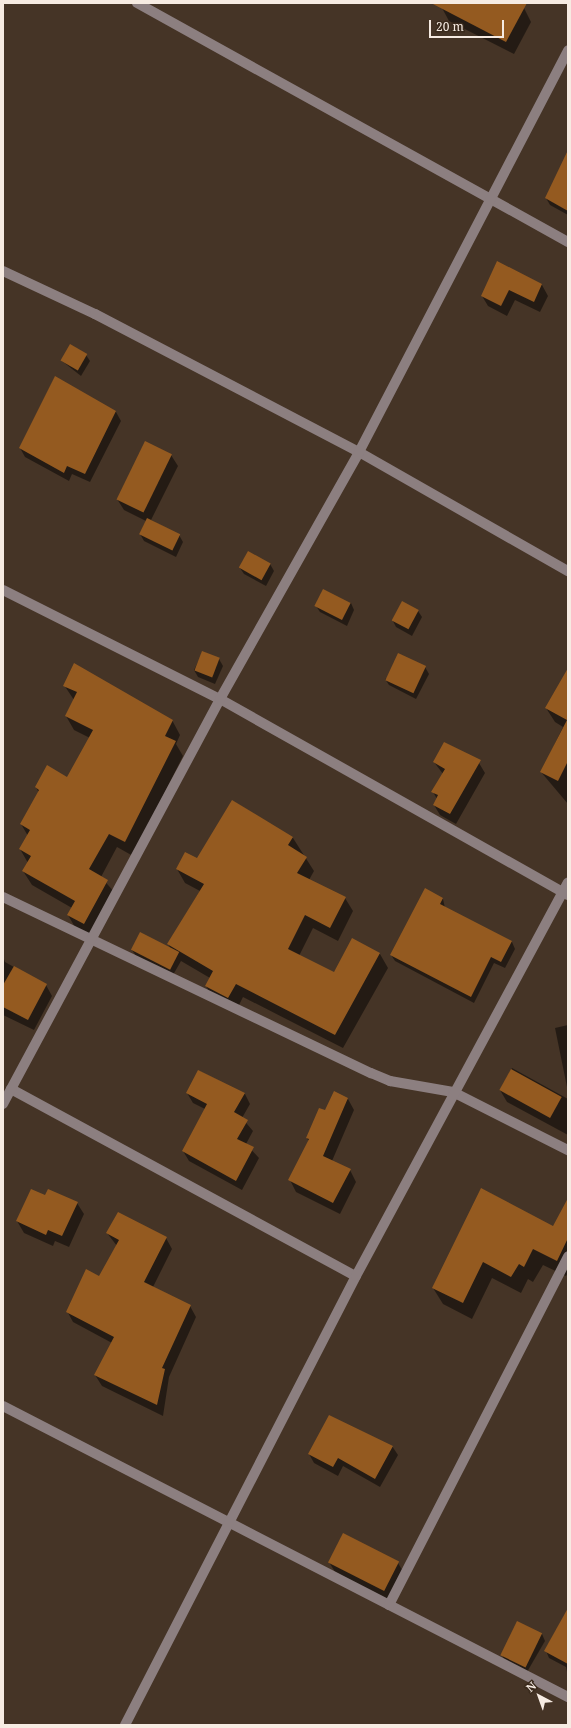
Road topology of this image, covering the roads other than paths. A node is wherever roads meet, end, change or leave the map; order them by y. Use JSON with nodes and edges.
{"nodes":[{"id":1,"x":137,"y":3,"type":"edge"},
{"id":2,"x":568,"y":50,"type":"edge"},
{"id":3,"x":489,"y":199,"type":"junction"},
{"id":4,"x":568,"y":242,"type":"edge"},
{"id":5,"x":3,"y":271,"type":"edge"},
{"id":6,"x":359,"y":452,"type":"junction"},
{"id":7,"x":568,"y":570,"type":"edge"},
{"id":8,"x":3,"y":590,"type":"edge"},
{"id":9,"x":220,"y":699,"type":"junction"},
{"id":10,"x":568,"y":882,"type":"edge"},
{"id":11,"x":565,"y":893,"type":"edge"},
{"id":12,"x":3,"y":897,"type":"edge"},
{"id":13,"x":91,"y":941,"type":"junction"},
{"id":14,"x":11,"y":1089,"type":"junction"},
{"id":15,"x":453,"y":1092,"type":"junction"},
{"id":16,"x":3,"y":1104,"type":"edge"},
{"id":17,"x":568,"y":1150,"type":"edge"},
{"id":18,"x":568,"y":1256,"type":"edge"},
{"id":19,"x":356,"y":1276,"type":"junction"},
{"id":20,"x":3,"y":1406,"type":"edge"},
{"id":21,"x":230,"y":1522,"type":"junction"},
{"id":22,"x":389,"y":1605,"type":"junction"},
{"id":23,"x":568,"y":1697,"type":"edge"},
{"id":24,"x":125,"y":1725,"type":"edge"}],
"edges":[{"from":1,"to":3,"type":"street"},
{"from":2,"to":3,"type":"street"},
{"from":3,"to":4,"type":"street"},
{"from":3,"to":6,"type":"street"},
{"from":5,"to":6,"type":"street"},
{"from":6,"to":7,"type":"street"},
{"from":6,"to":9,"type":"street"},
{"from":8,"to":9,"type":"street"},
{"from":9,"to":11,"type":"street"},
{"from":9,"to":13,"type":"street"},
{"from":10,"to":11,"type":"street"},
{"from":11,"to":15,"type":"street"},
{"from":12,"to":13,"type":"street"},
{"from":13,"to":14,"type":"street"},
{"from":13,"to":15,"type":"street"},
{"from":14,"to":16,"type":"street"},
{"from":14,"to":19,"type":"street"},
{"from":15,"to":17,"type":"street"},
{"from":15,"to":19,"type":"street"},
{"from":18,"to":22,"type":"street"},
{"from":19,"to":21,"type":"street"},
{"from":20,"to":21,"type":"street"},
{"from":21,"to":22,"type":"street"},
{"from":21,"to":24,"type":"street"},
{"from":22,"to":23,"type":"street"}]}
